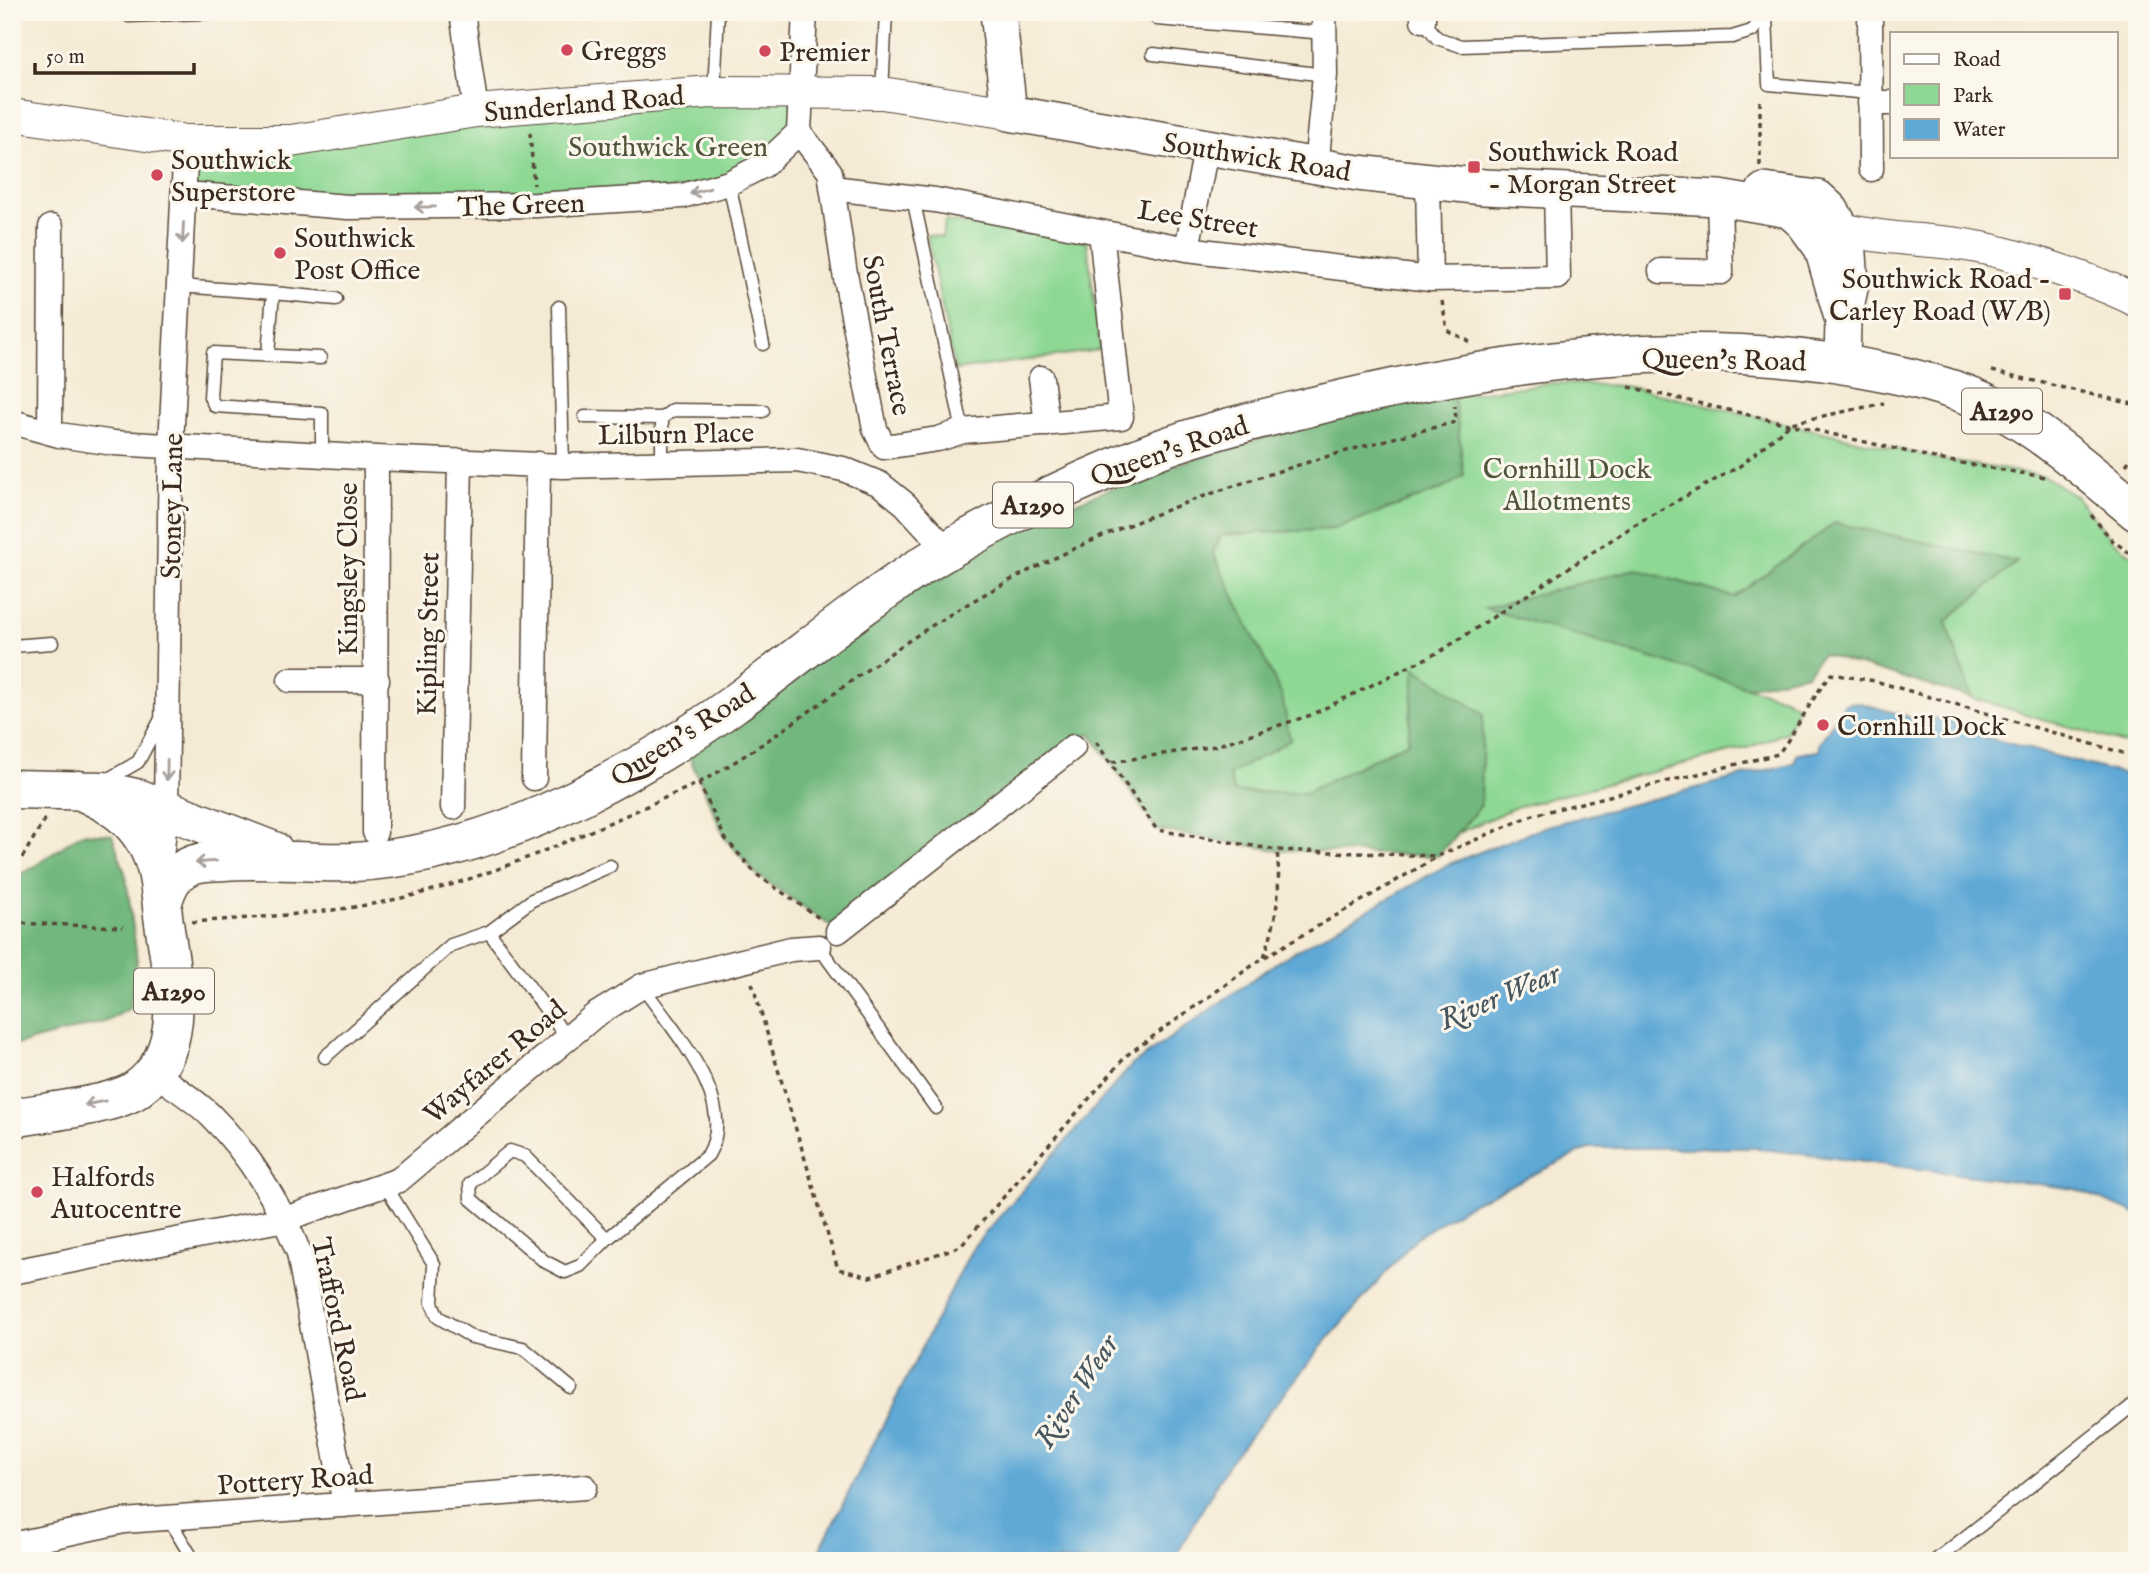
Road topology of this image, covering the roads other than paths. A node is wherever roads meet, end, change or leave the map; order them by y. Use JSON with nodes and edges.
{"nodes":[{"id":1,"x":127,"y":12,"type":"edge"},
{"id":2,"x":228,"y":12,"type":"edge"},
{"id":3,"x":462,"y":12,"type":"edge"},
{"id":4,"x":718,"y":12,"type":"edge"},
{"id":5,"x":805,"y":12,"type":"edge"},
{"id":6,"x":886,"y":12,"type":"edge"},
{"id":7,"x":998,"y":12,"type":"edge"},
{"id":8,"x":1870,"y":12,"type":"edge"},
{"id":9,"x":1767,"y":14,"type":"edge"},
{"id":10,"x":1423,"y":16,"type":"edge"},
{"id":11,"x":1157,"y":19,"type":"dead end"},
{"id":12,"x":1324,"y":23,"type":"edge"},
{"id":13,"x":1153,"y":54,"type":"dead end"},
{"id":14,"x":1325,"y":75,"type":"junction"},
{"id":15,"x":714,"y":92,"type":"junction"},
{"id":16,"x":799,"y":92,"type":"junction"},
{"id":17,"x":882,"y":93,"type":"junction"},
{"id":18,"x":1877,"y":100,"type":"edge"},
{"id":19,"x":476,"y":111,"type":"junction"},
{"id":20,"x":1009,"y":113,"type":"junction"},
{"id":21,"x":12,"y":115,"type":"edge"},
{"id":22,"x":799,"y":132,"type":"junction"},
{"id":23,"x":186,"y":141,"type":"junction"},
{"id":24,"x":1206,"y":149,"type":"junction"},
{"id":25,"x":1316,"y":167,"type":"junction"},
{"id":26,"x":1871,"y":169,"type":"dead end"},
{"id":27,"x":1428,"y":181,"type":"junction"},
{"id":28,"x":729,"y":183,"type":"junction"},
{"id":29,"x":832,"y":188,"type":"junction"},
{"id":30,"x":1556,"y":190,"type":"junction"},
{"id":31,"x":185,"y":194,"type":"junction"},
{"id":32,"x":914,"y":198,"type":"junction"},
{"id":33,"x":1719,"y":198,"type":"junction"},
{"id":34,"x":1804,"y":204,"type":"junction"},
{"id":35,"x":51,"y":227,"type":"dead end"},
{"id":36,"x":1843,"y":230,"type":"junction"},
{"id":37,"x":1101,"y":232,"type":"junction"},
{"id":38,"x":1909,"y":240,"type":"junction"},
{"id":39,"x":1187,"y":248,"type":"junction"},
{"id":40,"x":1661,"y":271,"type":"dead end"},
{"id":41,"x":1434,"y":279,"type":"junction"},
{"id":42,"x":180,"y":286,"type":"junction"},
{"id":43,"x":272,"y":293,"type":"junction"},
{"id":44,"x":336,"y":299,"type":"dead end"},
{"id":45,"x":2137,"y":302,"type":"edge"},
{"id":46,"x":559,"y":307,"type":"dead end"},
{"id":47,"x":1843,"y":321,"type":"junction"},
{"id":48,"x":763,"y":344,"type":"dead end"},
{"id":49,"x":268,"y":355,"type":"junction"},
{"id":50,"x":320,"y":358,"type":"dead end"},
{"id":51,"x":1842,"y":363,"type":"junction"},
{"id":52,"x":1041,"y":378,"type":"dead end"},
{"id":53,"x":763,"y":411,"type":"dead end"},
{"id":54,"x":585,"y":417,"type":"dead end"},
{"id":55,"x":662,"y":418,"type":"junction"},
{"id":56,"x":12,"y":422,"type":"edge"},
{"id":57,"x":1047,"y":424,"type":"junction"},
{"id":58,"x":963,"y":431,"type":"junction"},
{"id":59,"x":50,"y":432,"type":"junction"},
{"id":60,"x":171,"y":446,"type":"junction"},
{"id":61,"x":322,"y":455,"type":"junction"},
{"id":62,"x":376,"y":458,"type":"junction"},
{"id":63,"x":460,"y":461,"type":"junction"},
{"id":64,"x":662,"y":461,"type":"junction"},
{"id":65,"x":538,"y":464,"type":"junction"},
{"id":66,"x":563,"y":466,"type":"junction"},
{"id":67,"x":2137,"y":512,"type":"edge"},
{"id":68,"x":947,"y":550,"type":"junction"},
{"id":69,"x":52,"y":643,"type":"dead end"},
{"id":70,"x":12,"y":646,"type":"edge"},
{"id":71,"x":290,"y":680,"type":"dead end"},
{"id":72,"x":377,"y":681,"type":"junction"},
{"id":73,"x":168,"y":702,"type":"junction"},
{"id":74,"x":1073,"y":747,"type":"road end"},
{"id":75,"x":534,"y":778,"type":"dead end"},
{"id":76,"x":12,"y":789,"type":"edge"},
{"id":77,"x":70,"y":790,"type":"junction"},
{"id":78,"x":453,"y":807,"type":"dead end"},
{"id":79,"x":166,"y":810,"type":"junction"},
{"id":80,"x":375,"y":832,"type":"dead end"},
{"id":81,"x":299,"y":860,"type":"junction"},
{"id":82,"x":610,"y":866,"type":"dead end"},
{"id":83,"x":171,"y":900,"type":"junction"},
{"id":84,"x":838,"y":931,"type":"joint"},
{"id":85,"x":489,"y":932,"type":"junction"},
{"id":86,"x":819,"y":947,"type":"junction"},
{"id":87,"x":642,"y":986,"type":"junction"},
{"id":88,"x":567,"y":1038,"type":"junction"},
{"id":89,"x":324,"y":1057,"type":"dead end"},
{"id":90,"x":153,"y":1072,"type":"junction"},
{"id":91,"x":936,"y":1108,"type":"dead end"},
{"id":92,"x":12,"y":1118,"type":"edge"},
{"id":93,"x":385,"y":1185,"type":"junction"},
{"id":94,"x":285,"y":1219,"type":"junction"},
{"id":95,"x":607,"y":1239,"type":"junction"},
{"id":96,"x":12,"y":1272,"type":"edge"},
{"id":97,"x":572,"y":1388,"type":"dead end"},
{"id":98,"x":2137,"y":1402,"type":"edge"},
{"id":99,"x":585,"y":1487,"type":"dead end"},
{"id":100,"x":345,"y":1505,"type":"junction"},
{"id":101,"x":168,"y":1518,"type":"junction"},
{"id":102,"x":12,"y":1545,"type":"edge"},
{"id":103,"x":194,"y":1561,"type":"edge"},
{"id":104,"x":1936,"y":1561,"type":"edge"}],
"edges":[{"from":1,"to":2,"type":"lane"},
{"from":3,"to":19,"type":"street"},
{"from":4,"to":15,"type":"lane"},
{"from":5,"to":16,"type":"street"},
{"from":6,"to":17,"type":"lane"},
{"from":7,"to":20,"type":"main road"},
{"from":8,"to":18,"type":"street"},
{"from":9,"to":10,"type":"lane"},
{"from":9,"to":18,"type":"lane"},
{"from":11,"to":12,"type":"lane"},
{"from":12,"to":14,"type":"street"},
{"from":13,"to":14,"type":"lane"},
{"from":14,"to":25,"type":"street"},
{"from":15,"to":16,"type":"street","name":"Sunderland Road"},
{"from":15,"to":19,"type":"street","name":"Sunderland Road"},
{"from":16,"to":17,"type":"street","name":"Southwick Road"},
{"from":16,"to":22,"type":"street"},
{"from":17,"to":20,"type":"street","name":"Southwick Road"},
{"from":18,"to":26,"type":"street"},
{"from":19,"to":23,"type":"street","name":"Sunderland Road"},
{"from":20,"to":24,"type":"main road","name":"Southwick Road"},
{"from":21,"to":23,"type":"street"},
{"from":22,"to":28,"type":"street","name":"The Green"},
{"from":22,"to":29,"type":"street","name":"South Terrace"},
{"from":23,"to":31,"type":"street","name":"Stoney Lane"},
{"from":24,"to":25,"type":"main road","name":"Southwick Road"},
{"from":24,"to":39,"type":"street"},
{"from":25,"to":27,"type":"main road","name":"Southwick Road"},
{"from":27,"to":30,"type":"main road","name":"Southwick Road"},
{"from":27,"to":41,"type":"street"},
{"from":28,"to":31,"type":"street","name":"The Green","one_way":true},
{"from":28,"to":48,"type":"lane"},
{"from":29,"to":32,"type":"street","name":"Lee Street"},
{"from":29,"to":58,"type":"street","name":"South Terrace"},
{"from":30,"to":33,"type":"main road","name":"Southwick Road"},
{"from":30,"to":41,"type":"street","name":"Lee Street"},
{"from":31,"to":42,"type":"street","name":"Stoney Lane","one_way":true},
{"from":32,"to":37,"type":"street","name":"Lee Street"},
{"from":32,"to":58,"type":"lane"},
{"from":33,"to":34,"type":"main road"},
{"from":33,"to":34,"type":"main road"},
{"from":33,"to":40,"type":"street"},
{"from":34,"to":36,"type":"main road"},
{"from":34,"to":38,"type":"street"},
{"from":34,"to":47,"type":"main road"},
{"from":35,"to":59,"type":"street"},
{"from":36,"to":38,"type":"street"},
{"from":36,"to":47,"type":"main road"},
{"from":37,"to":39,"type":"street","name":"Lee Street"},
{"from":37,"to":57,"type":"street","name":"South Terrace"},
{"from":38,"to":45,"type":"street"},
{"from":39,"to":41,"type":"street","name":"Lee Street"},
{"from":42,"to":43,"type":"lane"},
{"from":42,"to":60,"type":"street","name":"Stoney Lane"},
{"from":43,"to":44,"type":"lane"},
{"from":43,"to":49,"type":"lane"},
{"from":46,"to":66,"type":"lane"},
{"from":47,"to":51,"type":"main road"},
{"from":49,"to":50,"type":"lane"},
{"from":49,"to":61,"type":"lane"},
{"from":51,"to":67,"type":"main road","number":"A1290"},
{"from":51,"to":68,"type":"main road","name":"Queen's Road","number":"A1290"},
{"from":52,"to":57,"type":"street"},
{"from":53,"to":55,"type":"lane"},
{"from":54,"to":55,"type":"lane"},
{"from":55,"to":64,"type":"lane"},
{"from":56,"to":59,"type":"street","name":"Lilburn Place"},
{"from":57,"to":58,"type":"street","name":"South Terrace"},
{"from":59,"to":60,"type":"street","name":"Lilburn Place"},
{"from":60,"to":61,"type":"street","name":"Lilburn Place"},
{"from":60,"to":73,"type":"street","name":"Stoney Lane"},
{"from":61,"to":62,"type":"street","name":"Lilburn Place"},
{"from":62,"to":63,"type":"street","name":"Lilburn Place"},
{"from":62,"to":72,"type":"street","name":"Kingsley Close"},
{"from":63,"to":65,"type":"street","name":"Lilburn Place"},
{"from":63,"to":78,"type":"street","name":"Kipling Street"},
{"from":64,"to":66,"type":"street","name":"Lilburn Place"},
{"from":64,"to":68,"type":"street","name":"Lilburn Place"},
{"from":65,"to":66,"type":"street","name":"Lilburn Place"},
{"from":65,"to":75,"type":"street"},
{"from":68,"to":81,"type":"main road","name":"Queen's Road","number":"A1290"},
{"from":69,"to":70,"type":"lane"},
{"from":71,"to":72,"type":"street","name":"Kingsley Close"},
{"from":72,"to":80,"type":"street","name":"Kingsley Close"},
{"from":73,"to":77,"type":"lane"},
{"from":73,"to":79,"type":"street","name":"Stoney Lane","one_way":true},
{"from":74,"to":84,"type":"street"},
{"from":76,"to":77,"type":"main road","number":"A1290"},
{"from":77,"to":79,"type":"main road","number":"A1290"},
{"from":77,"to":83,"type":"main road","number":"A1290"},
{"from":79,"to":81,"type":"main road","number":"A1290"},
{"from":79,"to":83,"type":"street","name":"Stoney Lane"},
{"from":81,"to":83,"type":"main road","number":"A1290","one_way":true},
{"from":82,"to":85,"type":"lane"},
{"from":83,"to":90,"type":"main road","name":"Stoney Lane","number":"A1290"},
{"from":84,"to":86,"type":"lane"},
{"from":85,"to":88,"type":"lane"},
{"from":85,"to":89,"type":"lane"},
{"from":86,"to":87,"type":"street","name":"Wayfarer Road"},
{"from":86,"to":91,"type":"lane"},
{"from":87,"to":88,"type":"street","name":"Wayfarer Road"},
{"from":87,"to":95,"type":"lane"},
{"from":88,"to":93,"type":"street","name":"Wayfarer Road"},
{"from":90,"to":92,"type":"main road","number":"A1290","one_way":true},
{"from":90,"to":94,"type":"street","name":"Trafford Road"},
{"from":93,"to":94,"type":"street","name":"Wayfarer Road"},
{"from":93,"to":97,"type":"lane"},
{"from":94,"to":96,"type":"street","name":"Wayfarer Road"},
{"from":94,"to":100,"type":"street","name":"Trafford Road"},
{"from":95,"to":95,"type":"lane"},
{"from":98,"to":104,"type":"lane"},
{"from":99,"to":100,"type":"street","name":"Pottery Road"},
{"from":100,"to":101,"type":"street","name":"Pottery Road"},
{"from":101,"to":102,"type":"street","name":"Pottery Road"},
{"from":101,"to":103,"type":"lane"}]}
